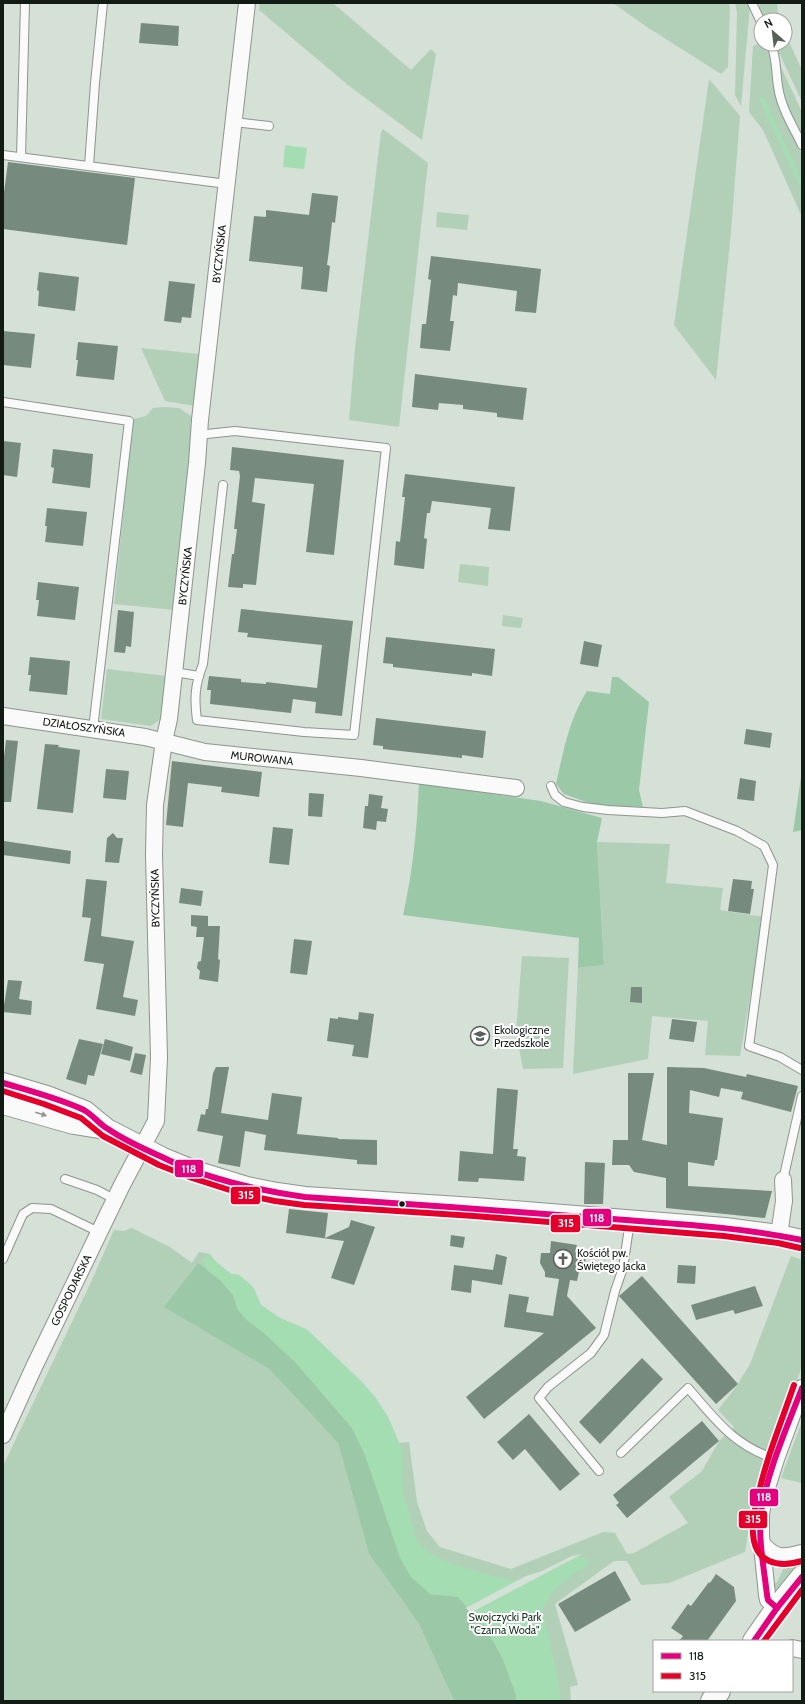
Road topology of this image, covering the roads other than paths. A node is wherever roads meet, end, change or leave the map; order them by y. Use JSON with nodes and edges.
{"nodes":[{"id":1,"x":25,"y":3,"type":"edge"},
{"id":2,"x":104,"y":3,"type":"edge"},
{"id":3,"x":247,"y":3,"type":"edge"},
{"id":4,"x":775,"y":52,"type":"edge"},
{"id":5,"x":234,"y":122,"type":"junction"},
{"id":6,"x":270,"y":126,"type":"dead end"},
{"id":7,"x":802,"y":145,"type":"edge"},
{"id":8,"x":3,"y":155,"type":"edge"},
{"id":9,"x":21,"y":157,"type":"junction"},
{"id":10,"x":89,"y":166,"type":"junction"},
{"id":11,"x":227,"y":184,"type":"junction"},
{"id":12,"x":3,"y":402,"type":"edge"},
{"id":13,"x":200,"y":434,"type":"junction"},
{"id":14,"x":223,"y":485,"type":"dead end"},
{"id":15,"x":174,"y":672,"type":"junction"},
{"id":16,"x":199,"y":676,"type":"junction"},
{"id":17,"x":3,"y":716,"type":"edge"},
{"id":18,"x":93,"y":728,"type":"junction"},
{"id":19,"x":164,"y":741,"type":"junction"},
{"id":20,"x":551,"y":786,"type":"dead end"},
{"id":21,"x":516,"y":788,"type":"dead end"},
{"id":22,"x":802,"y":1070,"type":"edge"},
{"id":23,"x":3,"y":1083,"type":"edge"},
{"id":24,"x":802,"y":1096,"type":"edge"},
{"id":25,"x":3,"y":1104,"type":"edge"},
{"id":26,"x":107,"y":1129,"type":"junction"},
{"id":27,"x":142,"y":1147,"type":"junction"},
{"id":28,"x":65,"y":1179,"type":"dead end"},
{"id":29,"x":783,"y":1180,"type":"joint"},
{"id":30,"x":116,"y":1200,"type":"junction"},
{"id":31,"x":630,"y":1221,"type":"junction"},
{"id":32,"x":100,"y":1232,"type":"junction"},
{"id":33,"x":780,"y":1235,"type":"junction"},
{"id":34,"x":802,"y":1240,"type":"edge"},
{"id":35,"x":3,"y":1259,"type":"edge"},
{"id":36,"x":802,"y":1388,"type":"edge"},
{"id":37,"x":3,"y":1435,"type":"edge"},
{"id":38,"x":621,"y":1453,"type":"dead end"},
{"id":39,"x":776,"y":1459,"type":"junction"},
{"id":40,"x":599,"y":1471,"type":"dead end"},
{"id":41,"x":763,"y":1545,"type":"junction"},
{"id":42,"x":802,"y":1554,"type":"edge"},
{"id":43,"x":802,"y":1577,"type":"edge"},
{"id":44,"x":777,"y":1608,"type":"junction"},
{"id":45,"x":760,"y":1639,"type":"edge"},
{"id":46,"x":718,"y":1692,"type":"edge"},
{"id":47,"x":712,"y":1701,"type":"edge"}],
"edges":[{"from":1,"to":9,"type":"lane"},
{"from":2,"to":10,"type":"lane"},
{"from":3,"to":5,"type":"street","name":"BYCZYŃSKA"},
{"from":4,"to":7,"type":"lane"},
{"from":5,"to":6,"type":"lane"},
{"from":5,"to":11,"type":"street","name":"BYCZYŃSKA"},
{"from":8,"to":9,"type":"lane"},
{"from":9,"to":10,"type":"lane"},
{"from":10,"to":11,"type":"lane"},
{"from":11,"to":13,"type":"street","name":"BYCZYŃSKA"},
{"from":12,"to":18,"type":"lane"},
{"from":13,"to":15,"type":"street","name":"BYCZYŃSKA"},
{"from":13,"to":16,"type":"lane"},
{"from":14,"to":16,"type":"lane"},
{"from":15,"to":16,"type":"lane"},
{"from":15,"to":19,"type":"street","name":"BYCZYŃSKA"},
{"from":17,"to":18,"type":"street","name":"DZIAŁOSZYŃSKA"},
{"from":18,"to":19,"type":"street","name":"DZIAŁOSZYŃSKA"},
{"from":19,"to":21,"type":"street","name":"MUROWANA"},
{"from":19,"to":27,"type":"street","name":"BYCZYŃSKA"},
{"from":20,"to":22,"type":"lane"},
{"from":23,"to":26,"type":"street"},
{"from":24,"to":29,"type":"lane"},
{"from":25,"to":26,"type":"street","one_way":true},
{"from":26,"to":27,"type":"street"},
{"from":27,"to":30,"type":"street","name":"GOSPODARSKA"},
{"from":27,"to":31,"type":"street"},
{"from":28,"to":30,"type":"lane"},
{"from":29,"to":33,"type":"street"},
{"from":30,"to":32,"type":"street","name":"GOSPODARSKA"},
{"from":31,"to":33,"type":"street"},
{"from":31,"to":40,"type":"lane"},
{"from":32,"to":35,"type":"lane"},
{"from":32,"to":37,"type":"street","name":"GOSPODARSKA"},
{"from":33,"to":34,"type":"street"},
{"from":36,"to":39,"type":"street"},
{"from":38,"to":39,"type":"lane"},
{"from":39,"to":41,"type":"street"},
{"from":41,"to":42,"type":"street"},
{"from":41,"to":44,"type":"street"},
{"from":43,"to":44,"type":"main road"},
{"from":44,"to":45,"type":"main road"},
{"from":46,"to":47,"type":"main road"}]}
